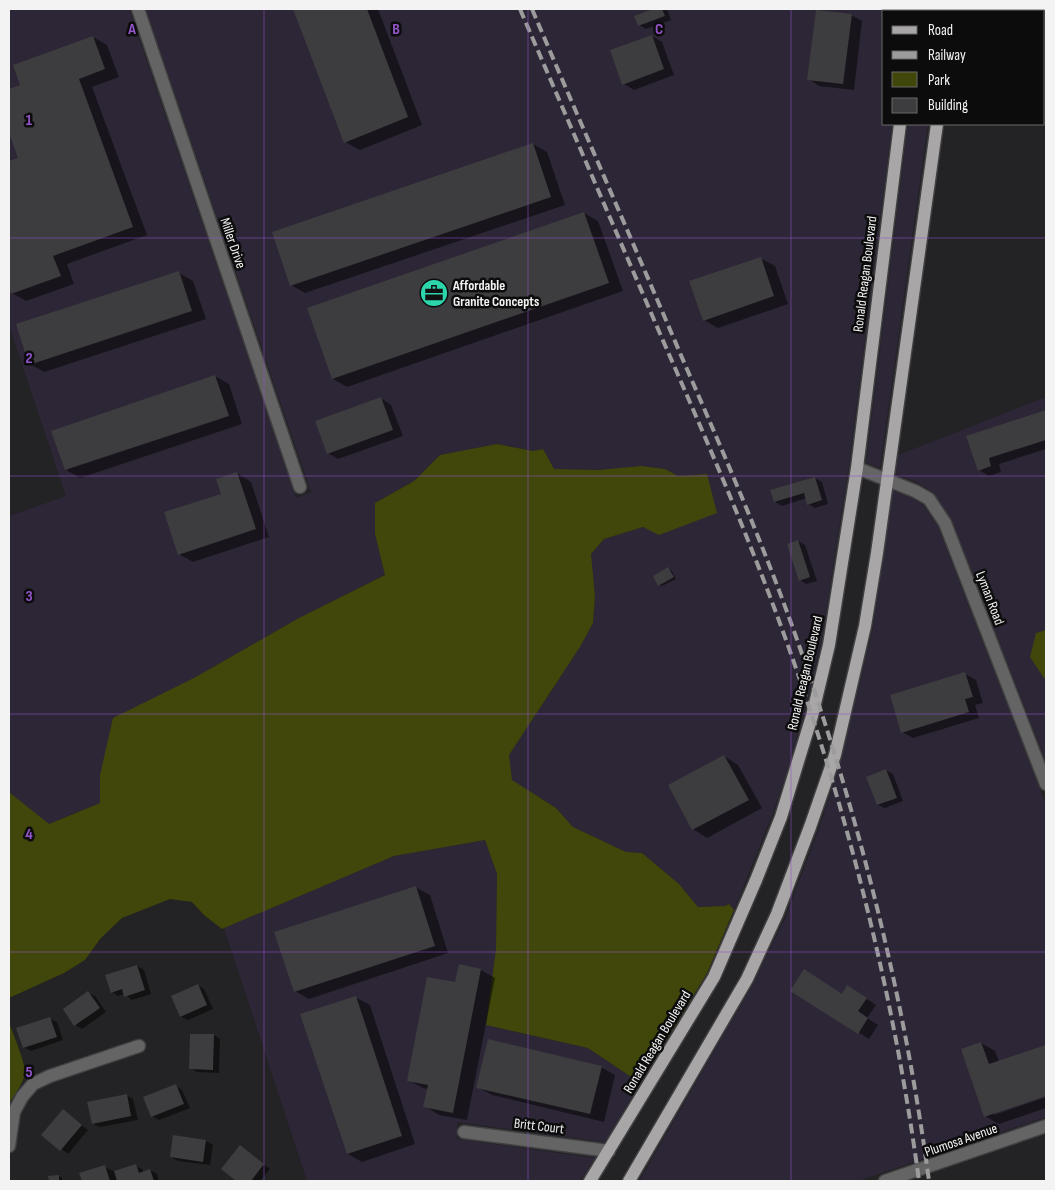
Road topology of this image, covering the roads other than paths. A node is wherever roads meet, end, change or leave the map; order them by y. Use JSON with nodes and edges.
{"nodes":[{"id":1,"x":138,"y":9,"type":"edge"},
{"id":2,"x":900,"y":125,"type":"edge"},
{"id":3,"x":936,"y":125,"type":"edge"},
{"id":4,"x":857,"y":468,"type":"junction"},
{"id":5,"x":887,"y":479,"type":"junction"},
{"id":6,"x":300,"y":487,"type":"dead end"},
{"id":7,"x":1046,"y":784,"type":"edge"},
{"id":8,"x":139,"y":1046,"type":"dead end"},
{"id":9,"x":1046,"y":1126,"type":"edge"},
{"id":10,"x":464,"y":1132,"type":"dead end"},
{"id":11,"x":9,"y":1146,"type":"edge"},
{"id":12,"x":609,"y":1151,"type":"junction"},
{"id":13,"x":590,"y":1181,"type":"edge"},
{"id":14,"x":630,"y":1181,"type":"edge"},
{"id":15,"x":885,"y":1181,"type":"edge"}],
"edges":[{"from":1,"to":6,"type":"street","name":"Miller Drive"},
{"from":2,"to":4,"type":"main road","name":"Ronald Reagan Boulevard"},
{"from":3,"to":5,"type":"main road"},
{"from":4,"to":5,"type":"street","name":"Lyman Road"},
{"from":4,"to":12,"type":"main road","name":"Ronald Reagan Boulevard"},
{"from":5,"to":7,"type":"street","name":"Lyman Road"},
{"from":5,"to":14,"type":"main road"},
{"from":8,"to":11,"type":"street"},
{"from":9,"to":15,"type":"street","name":"Plumosa Avenue"},
{"from":10,"to":12,"type":"street","name":"Britt Court"},
{"from":12,"to":13,"type":"main road","name":"Ronald Reagan Boulevard"}]}
